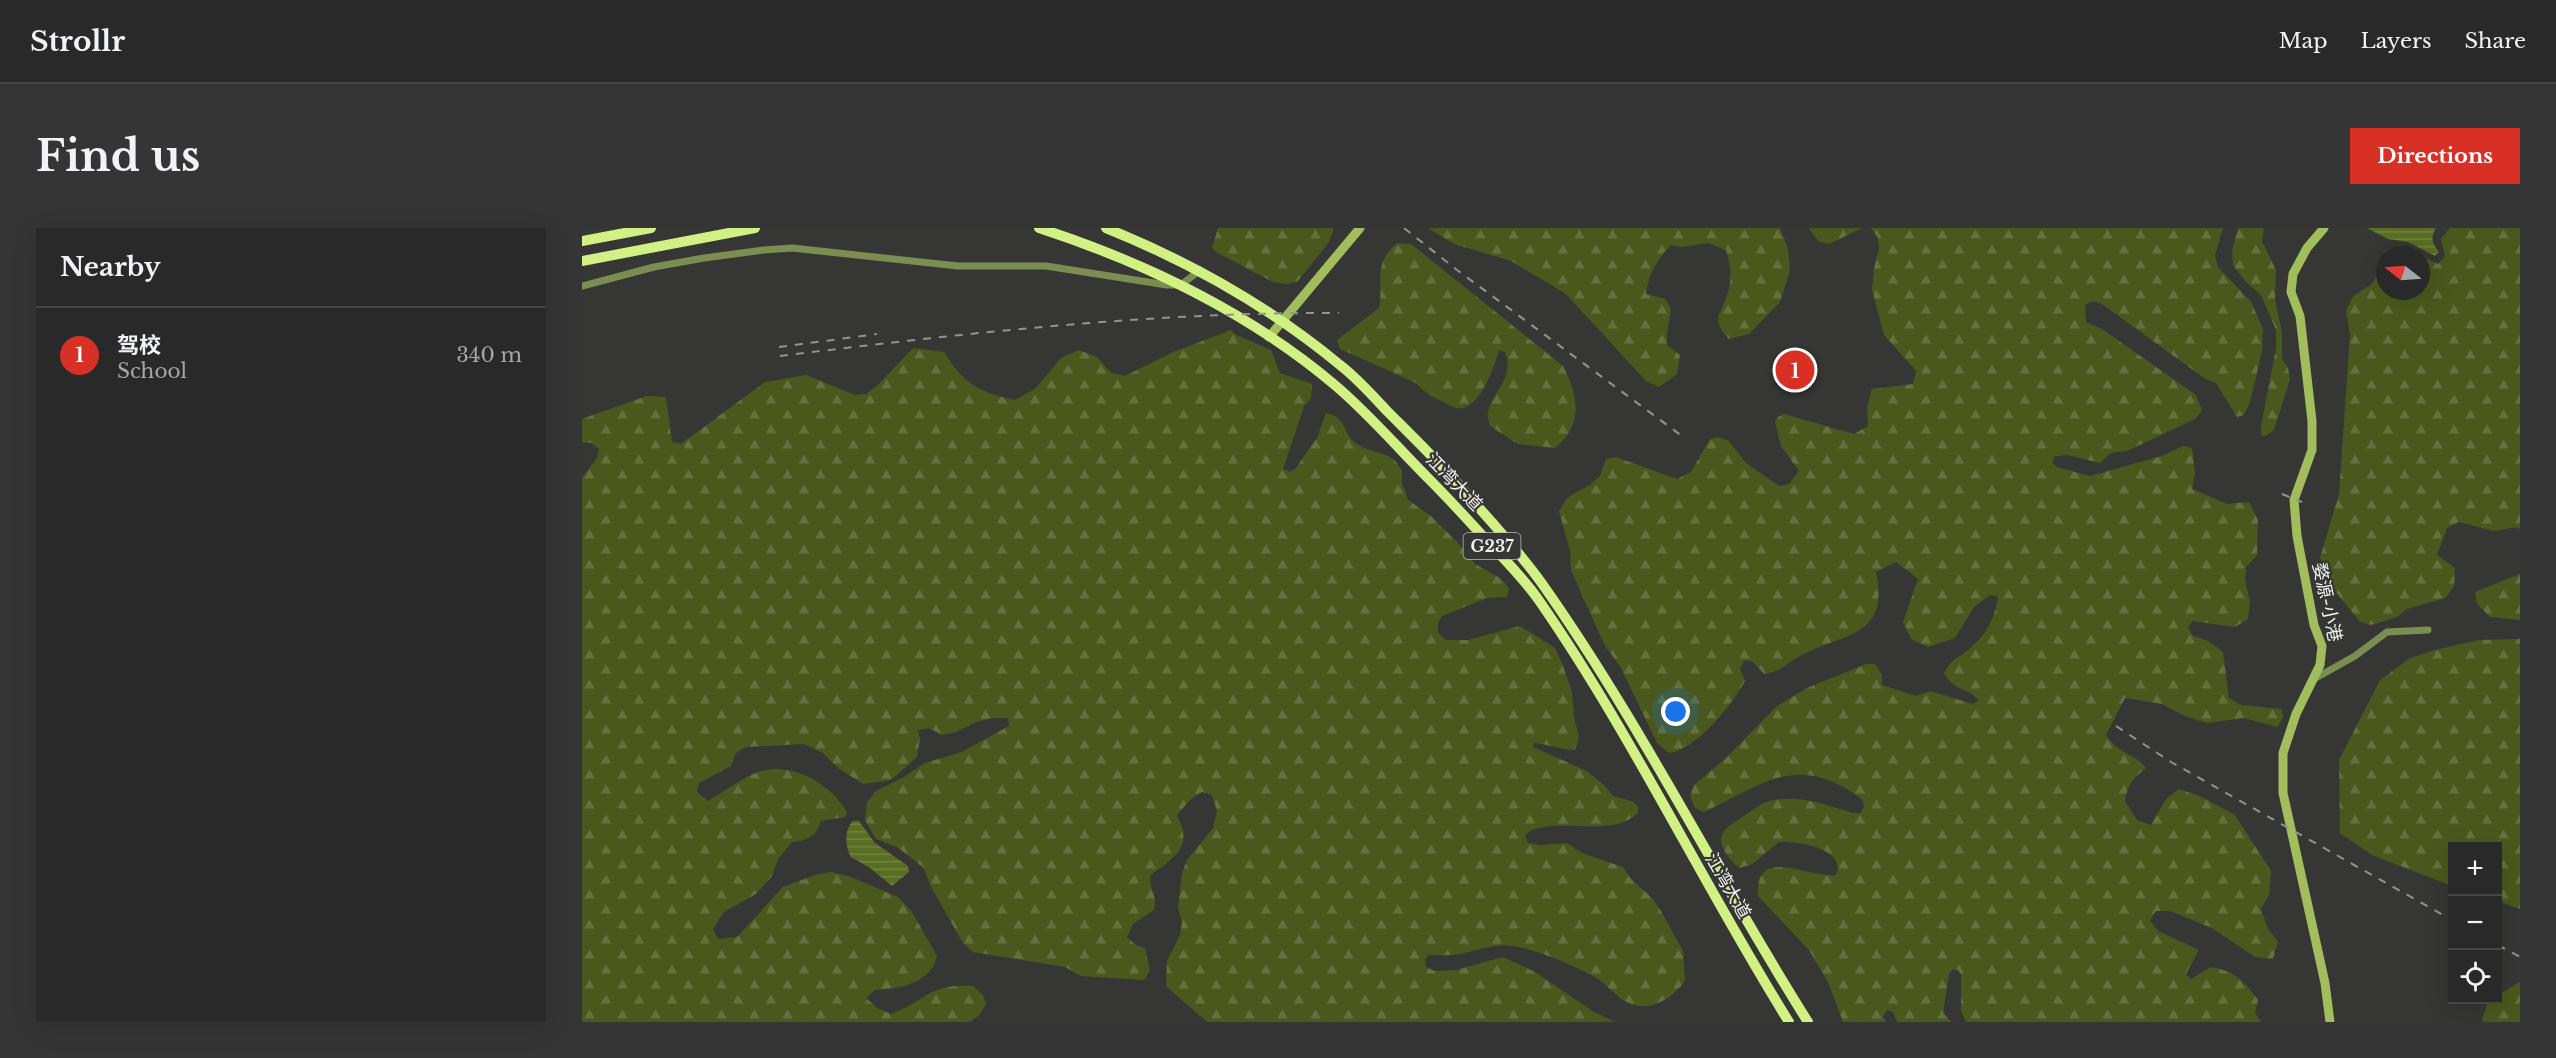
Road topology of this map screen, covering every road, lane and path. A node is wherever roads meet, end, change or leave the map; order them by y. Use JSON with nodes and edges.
{"nodes":[{"id":1,"x":651,"y":228,"type":"edge"},
{"id":2,"x":755,"y":228,"type":"edge"},
{"id":3,"x":1039,"y":228,"type":"edge"},
{"id":4,"x":1106,"y":228,"type":"edge"},
{"id":5,"x":1360,"y":228,"type":"edge"},
{"id":6,"x":2324,"y":228,"type":"edge"},
{"id":7,"x":582,"y":241,"type":"edge"},
{"id":8,"x":582,"y":261,"type":"edge"},
{"id":9,"x":1200,"y":270,"type":"junction"},
{"id":10,"x":1181,"y":285,"type":"junction"},
{"id":11,"x":582,"y":286,"type":"edge"},
{"id":12,"x":1280,"y":322,"type":"junction"},
{"id":13,"x":1269,"y":337,"type":"junction"},
{"id":14,"x":2428,"y":630,"type":"dead end"},
{"id":15,"x":2312,"y":680,"type":"junction"},
{"id":16,"x":1789,"y":1022,"type":"edge"},
{"id":17,"x":1808,"y":1022,"type":"edge"},
{"id":18,"x":2330,"y":1022,"type":"edge"}],
"edges":[{"from":1,"to":7,"type":"highway"},
{"from":2,"to":8,"type":"highway"},
{"from":3,"to":10,"type":"highway","name":"江湾大道","number":"G237"},
{"from":4,"to":9,"type":"highway","name":"江湾大道","number":"G237"},
{"from":5,"to":12,"type":"main road"},
{"from":6,"to":15,"type":"main road","name":"婺源-小港"},
{"from":9,"to":10,"type":"street"},
{"from":9,"to":12,"type":"highway","name":"江湾大道","number":"G237"},
{"from":10,"to":11,"type":"street"},
{"from":10,"to":13,"type":"highway","name":"江湾大道","number":"G237"},
{"from":12,"to":13,"type":"main road"},
{"from":12,"to":17,"type":"highway","name":"江湾大道","number":"G237"},
{"from":13,"to":16,"type":"highway","name":"江湾大道","number":"G237"},
{"from":14,"to":15,"type":"street"},
{"from":15,"to":18,"type":"main road","name":"婺源-小港"}]}
